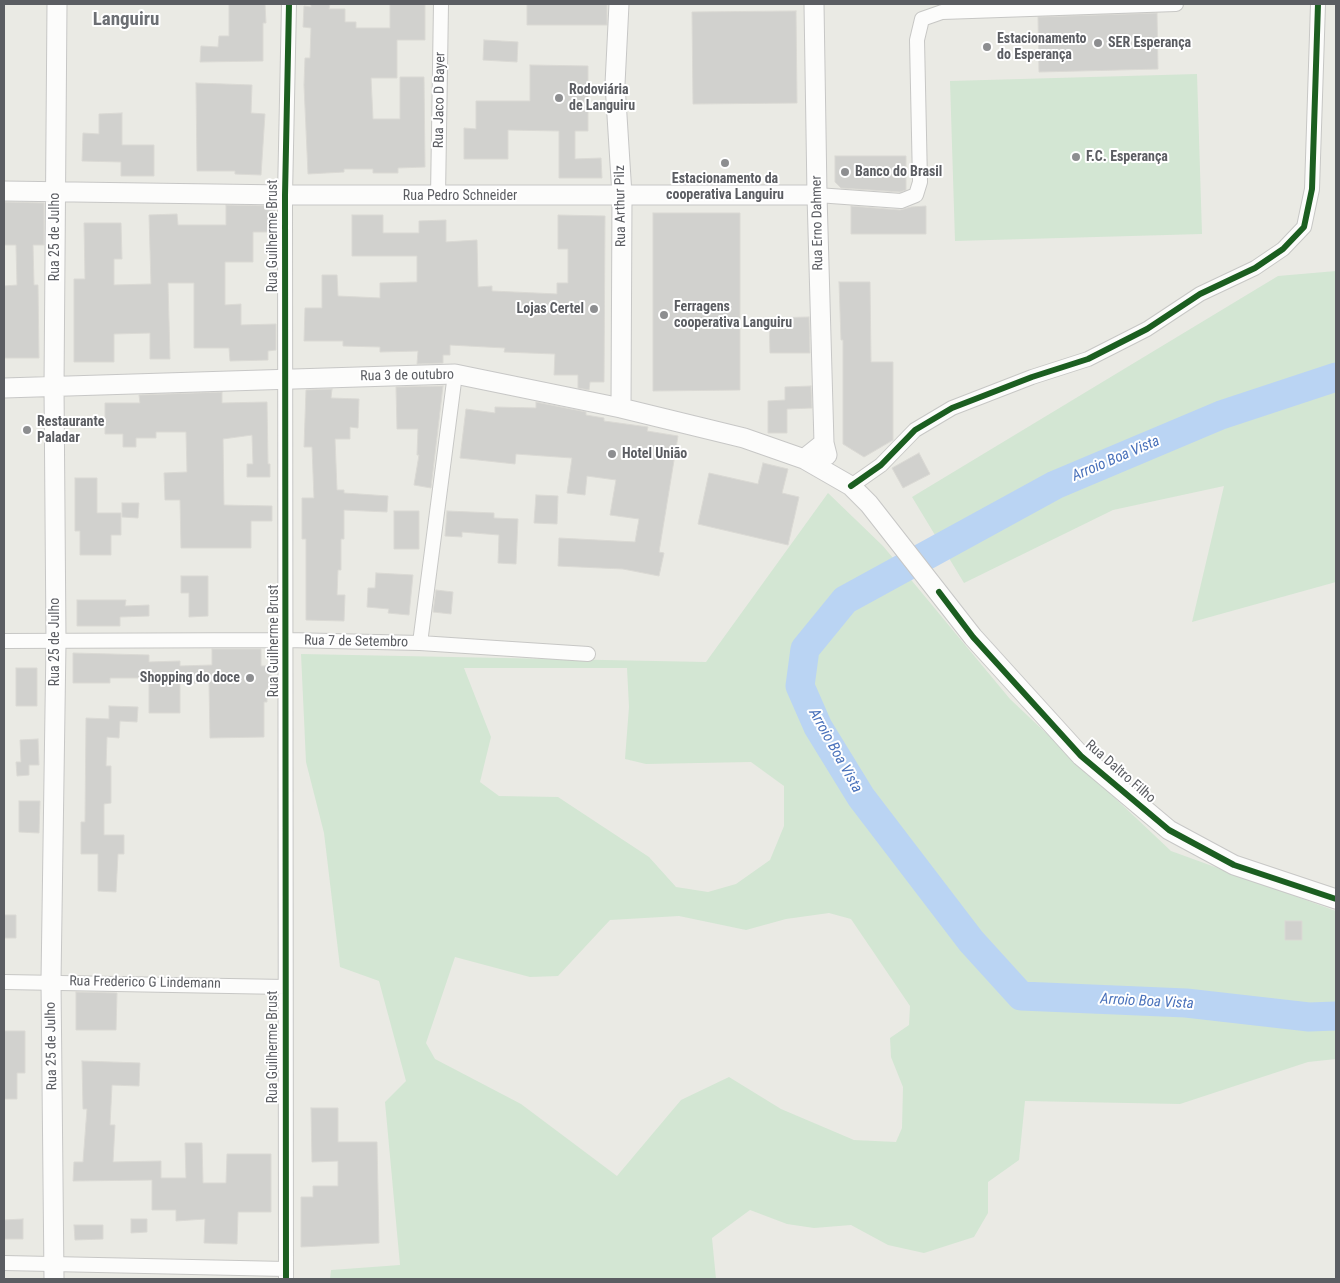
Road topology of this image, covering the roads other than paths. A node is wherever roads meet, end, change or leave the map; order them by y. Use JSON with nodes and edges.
{"nodes":[{"id":1,"x":57,"y":4,"type":"edge"},
{"id":2,"x":289,"y":4,"type":"edge"},
{"id":3,"x":441,"y":4,"type":"edge"},
{"id":4,"x":618,"y":4,"type":"edge"},
{"id":5,"x":814,"y":4,"type":"edge"},
{"id":6,"x":1176,"y":4,"type":"edge"},
{"id":7,"x":1318,"y":4,"type":"edge"},
{"id":8,"x":4,"y":191,"type":"edge"},
{"id":9,"x":56,"y":192,"type":"junction"},
{"id":10,"x":285,"y":195,"type":"junction"},
{"id":11,"x":817,"y":195,"type":"junction"},
{"id":12,"x":438,"y":196,"type":"junction"},
{"id":13,"x":622,"y":196,"type":"junction"},
{"id":14,"x":455,"y":374,"type":"junction"},
{"id":15,"x":286,"y":379,"type":"junction"},
{"id":16,"x":54,"y":386,"type":"junction"},
{"id":17,"x":4,"y":388,"type":"edge"},
{"id":18,"x":621,"y":408,"type":"junction"},
{"id":19,"x":824,"y":442,"type":"junction"},
{"id":20,"x":804,"y":459,"type":"junction"},
{"id":21,"x":831,"y":473,"type":"junction"},
{"id":22,"x":851,"y":486,"type":"junction"},
{"id":23,"x":883,"y":524,"type":"joint"},
{"id":24,"x":287,"y":640,"type":"junction"},
{"id":25,"x":4,"y":641,"type":"edge"},
{"id":26,"x":56,"y":642,"type":"junction"},
{"id":27,"x":420,"y":643,"type":"junction"},
{"id":28,"x":588,"y":654,"type":"dead end"},
{"id":29,"x":1336,"y":899,"type":"edge"},
{"id":30,"x":51,"y":981,"type":"junction"},
{"id":31,"x":4,"y":982,"type":"edge"},
{"id":32,"x":285,"y":987,"type":"junction"},
{"id":33,"x":4,"y":1263,"type":"edge"},
{"id":34,"x":54,"y":1272,"type":"edge"},
{"id":35,"x":286,"y":1274,"type":"edge"}],
"edges":[{"from":1,"to":9,"type":"main road","name":"Rua 25 de Julho"},
{"from":2,"to":10,"type":"street","name":"Rua Guilherme Brust"},
{"from":3,"to":12,"type":"street","name":"Rua Jaco D Bayer"},
{"from":4,"to":13,"type":"main road","name":"Rua Arthur Pilz"},
{"from":5,"to":11,"type":"main road","name":"Rua Erno Dahmer"},
{"from":6,"to":11,"type":"street","name":"Rua Pedro Schneider"},
{"from":7,"to":22,"type":"street"},
{"from":8,"to":9,"type":"main road","name":"Rua Pedro Schneider"},
{"from":9,"to":10,"type":"main road","name":"Rua Pedro Schneider"},
{"from":9,"to":16,"type":"main road","name":"Rua 25 de Julho"},
{"from":10,"to":12,"type":"main road","name":"Rua Pedro Schneider"},
{"from":10,"to":15,"type":"street","name":"Rua Guilherme Brust"},
{"from":11,"to":13,"type":"main road","name":"Rua Pedro Schneider"},
{"from":11,"to":19,"type":"main road","name":"Rua Erno Dahmer"},
{"from":12,"to":13,"type":"main road","name":"Rua Pedro Schneider"},
{"from":13,"to":18,"type":"main road","name":"Rua Arthur Pilz"},
{"from":14,"to":15,"type":"main road","name":"Rua 3 de outubro"},
{"from":14,"to":18,"type":"main road","name":"Rua 3 de outubro"},
{"from":14,"to":27,"type":"street"},
{"from":15,"to":16,"type":"main road","name":"Rua 3 de outubro"},
{"from":15,"to":24,"type":"street","name":"Rua Guilherme Brust"},
{"from":16,"to":17,"type":"main road","name":"Rua 3 de outubro"},
{"from":16,"to":26,"type":"main road","name":"Rua 25 de Julho"},
{"from":18,"to":20,"type":"main road","name":"Rua 3 de outubro"},
{"from":19,"to":20,"type":"main road"},
{"from":19,"to":21,"type":"main road","name":"Rua Erno Dahmer"},
{"from":20,"to":21,"type":"main road","name":"Rua 3 de outubro"},
{"from":21,"to":22,"type":"main road","name":"Rua 3 de outubro"},
{"from":22,"to":23,"type":"main road","name":"Rua 3 de outubro"},
{"from":23,"to":29,"type":"main road","name":"Rua Daltro Filho"},
{"from":24,"to":26,"type":"street","name":"Rua 7 de Setembro"},
{"from":24,"to":27,"type":"street","name":"Rua 7 de Setembro"},
{"from":24,"to":32,"type":"street","name":"Rua Guilherme Brust"},
{"from":25,"to":26,"type":"street","name":"Rua 7 de Setembro"},
{"from":26,"to":30,"type":"main road","name":"Rua 25 de Julho"},
{"from":27,"to":28,"type":"street","name":"Rua 7 de Setembro"},
{"from":30,"to":31,"type":"street","name":"Rua Frederico G Lindemann"},
{"from":30,"to":32,"type":"street","name":"Rua Frederico G Lindemann"},
{"from":30,"to":34,"type":"main road","name":"Rua 25 de Julho"},
{"from":32,"to":35,"type":"street","name":"Rua Guilherme Brust"},
{"from":33,"to":34,"type":"street"},
{"from":34,"to":35,"type":"street"}]}
